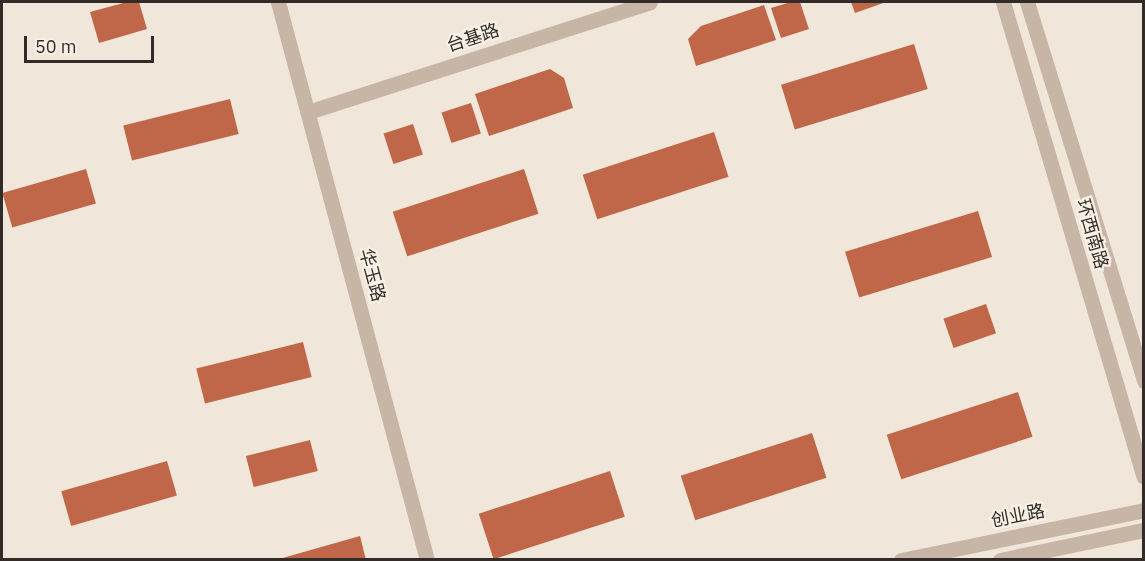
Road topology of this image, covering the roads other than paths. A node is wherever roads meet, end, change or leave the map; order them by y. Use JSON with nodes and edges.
{"nodes":[{"id":1,"x":278,"y":2,"type":"edge"},
{"id":2,"x":650,"y":2,"type":"edge"},
{"id":3,"x":1003,"y":2,"type":"edge"},
{"id":4,"x":1027,"y":2,"type":"edge"},
{"id":5,"x":308,"y":112,"type":"junction"},
{"id":6,"x":1143,"y":381,"type":"edge"},
{"id":7,"x":1143,"y":477,"type":"edge"},
{"id":8,"x":1143,"y":510,"type":"edge"},
{"id":9,"x":1143,"y":530,"type":"edge"},
{"id":10,"x":426,"y":560,"type":"edge"},
{"id":11,"x":901,"y":560,"type":"edge"},
{"id":12,"x":1000,"y":560,"type":"edge"}],
"edges":[{"from":1,"to":5,"type":"street","name":"华玉路"},
{"from":2,"to":5,"type":"street","name":"台基路"},
{"from":3,"to":7,"type":"street","name":"环西南路"},
{"from":4,"to":6,"type":"street","name":"环西南路"},
{"from":5,"to":10,"type":"street","name":"华玉路"},
{"from":8,"to":11,"type":"street","name":"创业路"},
{"from":9,"to":12,"type":"street"}]}
